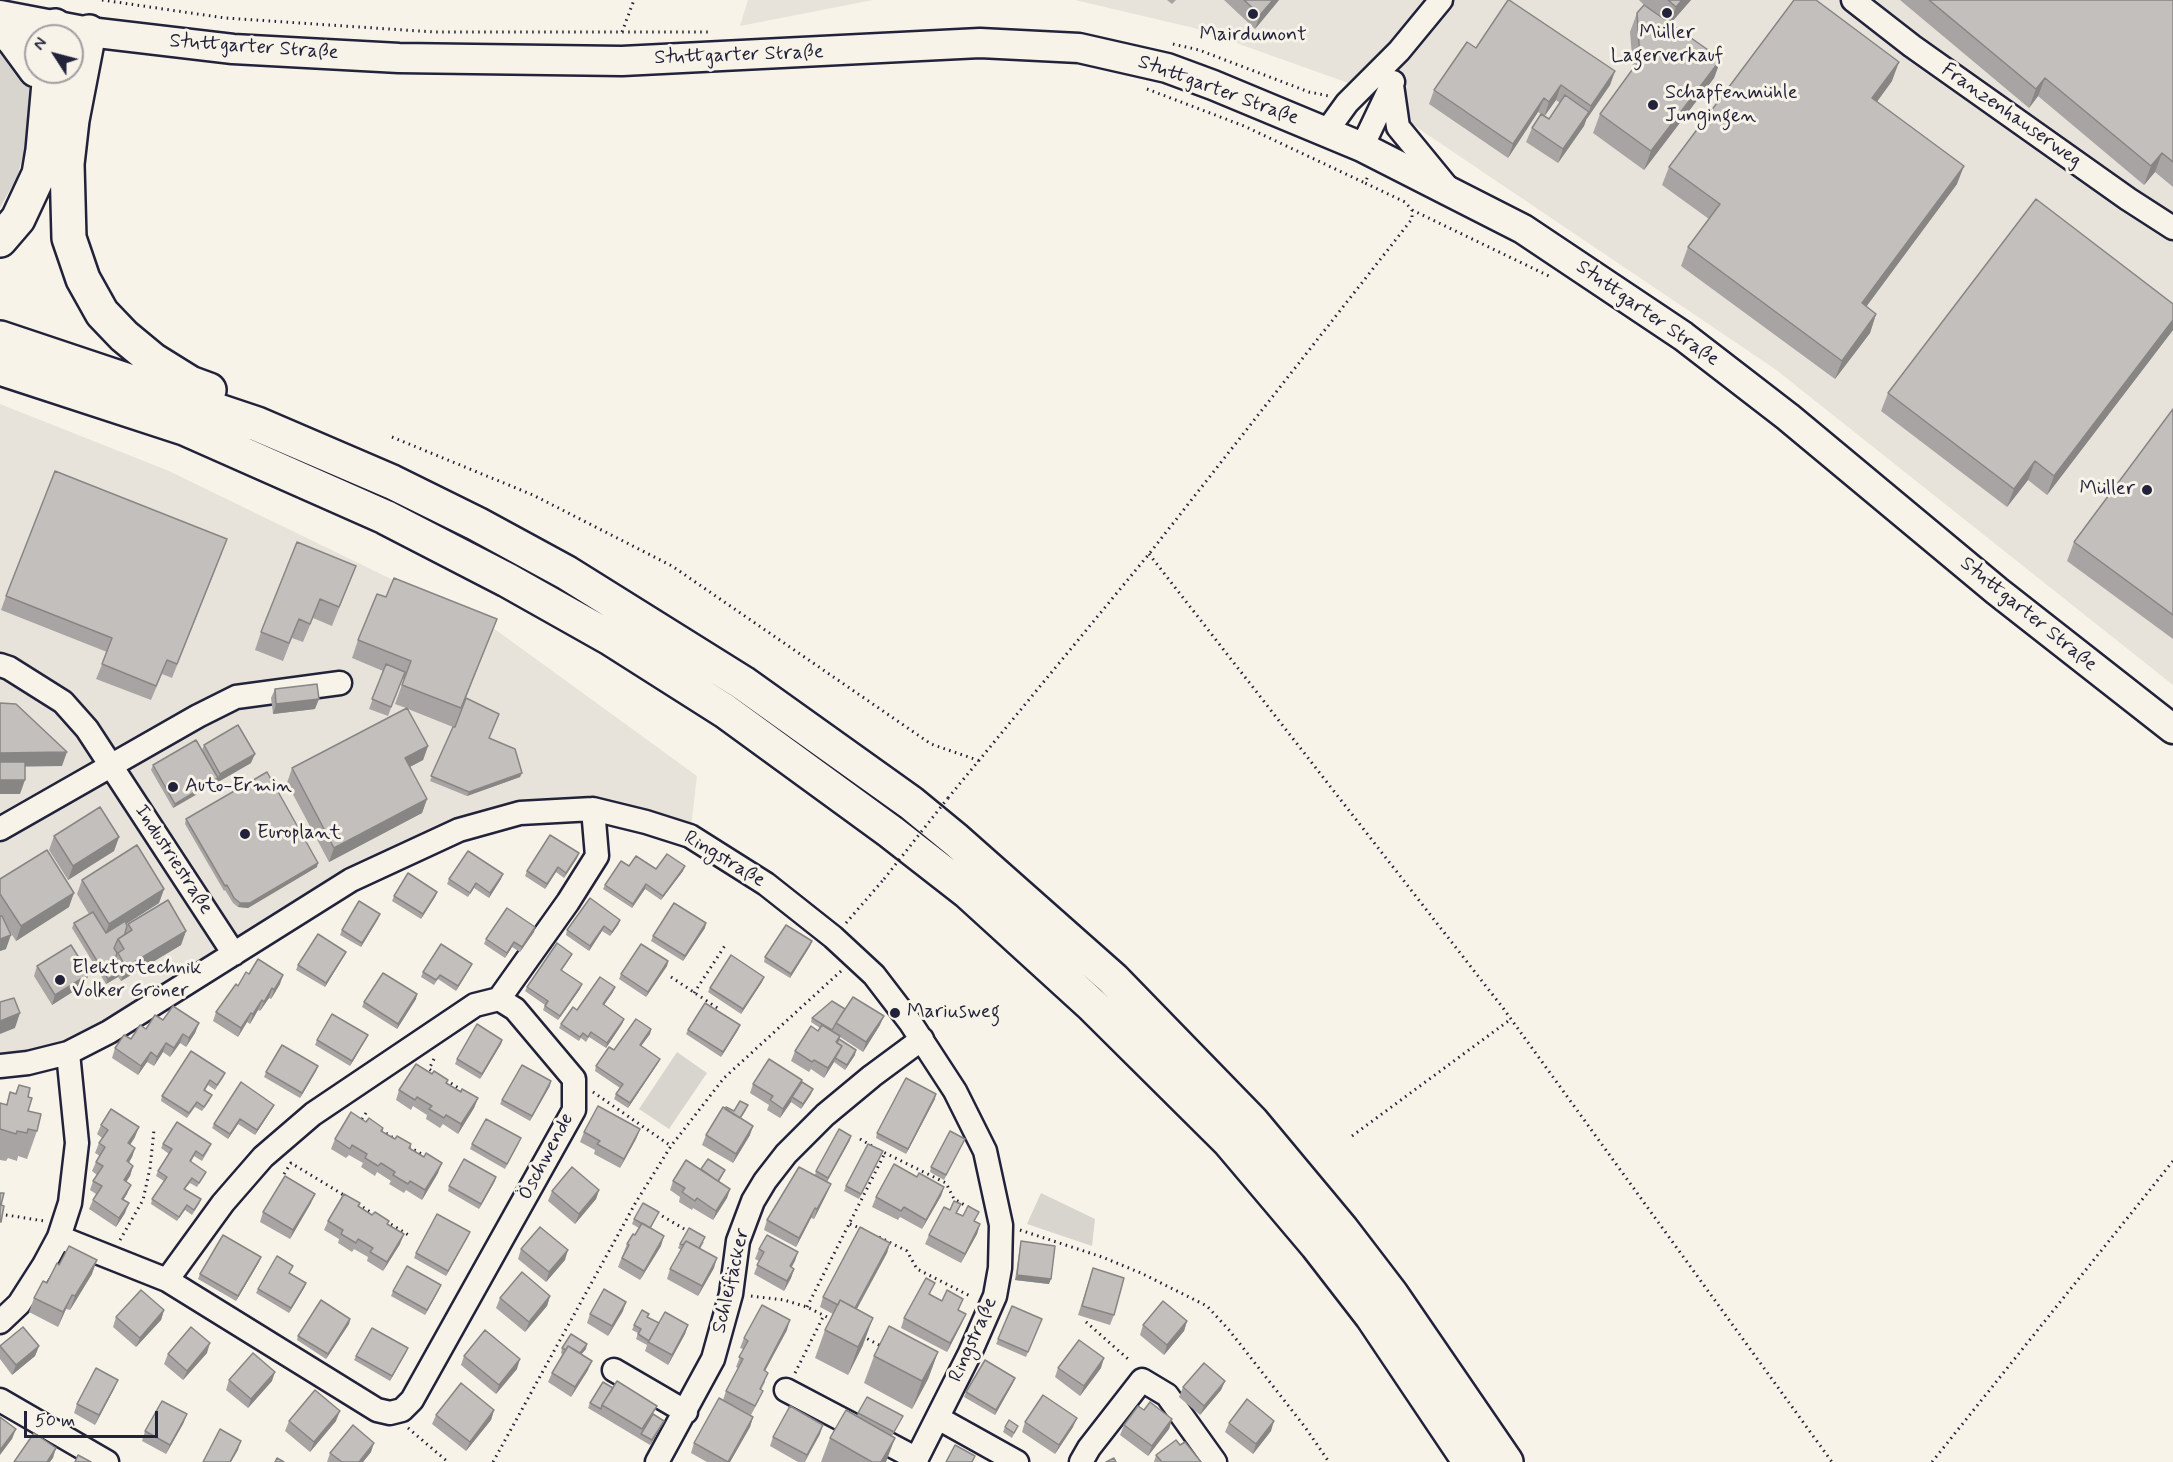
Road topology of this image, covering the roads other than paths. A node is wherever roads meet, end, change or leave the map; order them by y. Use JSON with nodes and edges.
{"nodes":[{"id":1,"x":1441,"y":0,"type":"edge"},
{"id":2,"x":1853,"y":0,"type":"edge"},
{"id":3,"x":0,"y":15,"type":"edge"},
{"id":4,"x":30,"y":24,"type":"edge"},
{"id":5,"x":0,"y":26,"type":"edge"},
{"id":6,"x":84,"y":32,"type":"edge"},
{"id":7,"x":89,"y":32,"type":"junction"},
{"id":8,"x":1399,"y":51,"type":"junction"},
{"id":9,"x":24,"y":53,"type":"edge"},
{"id":10,"x":43,"y":84,"type":"edge"},
{"id":11,"x":1392,"y":85,"type":"junction"},
{"id":12,"x":1326,"y":132,"type":"junction"},
{"id":13,"x":1370,"y":151,"type":"junction"},
{"id":14,"x":1450,"y":191,"type":"junction"},
{"id":15,"x":2173,"y":228,"type":"edge"},
{"id":16,"x":0,"y":240,"type":"edge"},
{"id":17,"x":0,"y":338,"type":"edge"},
{"id":18,"x":0,"y":368,"type":"edge"},
{"id":19,"x":257,"y":424,"type":"junction"},
{"id":20,"x":0,"y":665,"type":"edge"},
{"id":21,"x":340,"y":683,"type":"dead end"},
{"id":22,"x":2173,"y":729,"type":"edge"},
{"id":23,"x":111,"y":767,"type":"junction"},
{"id":24,"x":593,"y":809,"type":"junction"},
{"id":25,"x":0,"y":829,"type":"edge"},
{"id":26,"x":234,"y":954,"type":"junction"},
{"id":27,"x":499,"y":999,"type":"junction"},
{"id":28,"x":922,"y":1039,"type":"junction"},
{"id":29,"x":68,"y":1053,"type":"junction"},
{"id":30,"x":0,"y":1066,"type":"edge"},
{"id":31,"x":61,"y":1231,"type":"junction"},
{"id":32,"x":167,"y":1280,"type":"junction"},
{"id":33,"x":0,"y":1322,"type":"edge"},
{"id":34,"x":614,"y":1370,"type":"dead end"},
{"id":35,"x":786,"y":1390,"type":"road end"},
{"id":36,"x":0,"y":1400,"type":"edge"},
{"id":37,"x":686,"y":1412,"type":"junction"},
{"id":38,"x":938,"y":1418,"type":"junction"},
{"id":39,"x":916,"y":1461,"type":"edge"},
{"id":40,"x":107,"y":1462,"type":"edge"},
{"id":41,"x":657,"y":1462,"type":"edge"},
{"id":42,"x":1017,"y":1462,"type":"edge"},
{"id":43,"x":1081,"y":1462,"type":"edge"},
{"id":44,"x":1215,"y":1462,"type":"edge"},
{"id":45,"x":1470,"y":1462,"type":"edge"},
{"id":46,"x":1506,"y":1462,"type":"edge"}],
"edges":[{"from":1,"to":8,"type":"street"},
{"from":2,"to":15,"type":"street","name":"Franzenhauserweg"},
{"from":3,"to":4,"type":"main road","name":"Stuttgarter Straße"},
{"from":5,"to":9,"type":"highway"},
{"from":6,"to":7,"type":"main road","name":"Stuttgarter Straße"},
{"from":7,"to":12,"type":"main road","name":"Stuttgarter Straße"},
{"from":7,"to":19,"type":"highway"},
{"from":8,"to":11,"type":"street"},
{"from":8,"to":12,"type":"street"},
{"from":10,"to":16,"type":"highway"},
{"from":11,"to":13,"type":"street"},
{"from":11,"to":14,"type":"street"},
{"from":12,"to":13,"type":"main road","name":"Stuttgarter Straße"},
{"from":13,"to":14,"type":"main road","name":"Stuttgarter Straße"},
{"from":14,"to":22,"type":"main road","name":"Stuttgarter Straße"},
{"from":17,"to":19,"type":"highway"},
{"from":18,"to":45,"type":"highway"},
{"from":19,"to":46,"type":"highway"},
{"from":20,"to":23,"type":"street","name":"Industriestraße"},
{"from":21,"to":23,"type":"street"},
{"from":23,"to":25,"type":"street"},
{"from":23,"to":26,"type":"street","name":"Industriestraße"},
{"from":24,"to":26,"type":"street","name":"Ringstraße"},
{"from":24,"to":27,"type":"street"},
{"from":24,"to":28,"type":"street","name":"Ringstraße"},
{"from":26,"to":29,"type":"street","name":"Ringstraße"},
{"from":27,"to":32,"type":"street"},
{"from":27,"to":32,"type":"street","name":"Öschwende"},
{"from":28,"to":37,"type":"street","name":"Schleifäcker"},
{"from":28,"to":38,"type":"street","name":"Ringstraße"},
{"from":29,"to":30,"type":"street","name":"Ringstraße"},
{"from":29,"to":31,"type":"street"},
{"from":31,"to":32,"type":"street"},
{"from":31,"to":33,"type":"street"},
{"from":34,"to":37,"type":"street"},
{"from":35,"to":39,"type":"street","name":"Ringstraße"},
{"from":36,"to":40,"type":"street"},
{"from":37,"to":41,"type":"street","name":"Schleifäcker"},
{"from":38,"to":39,"type":"street","name":"Ringstraße"},
{"from":38,"to":42,"type":"street"},
{"from":43,"to":44,"type":"street"}]}
